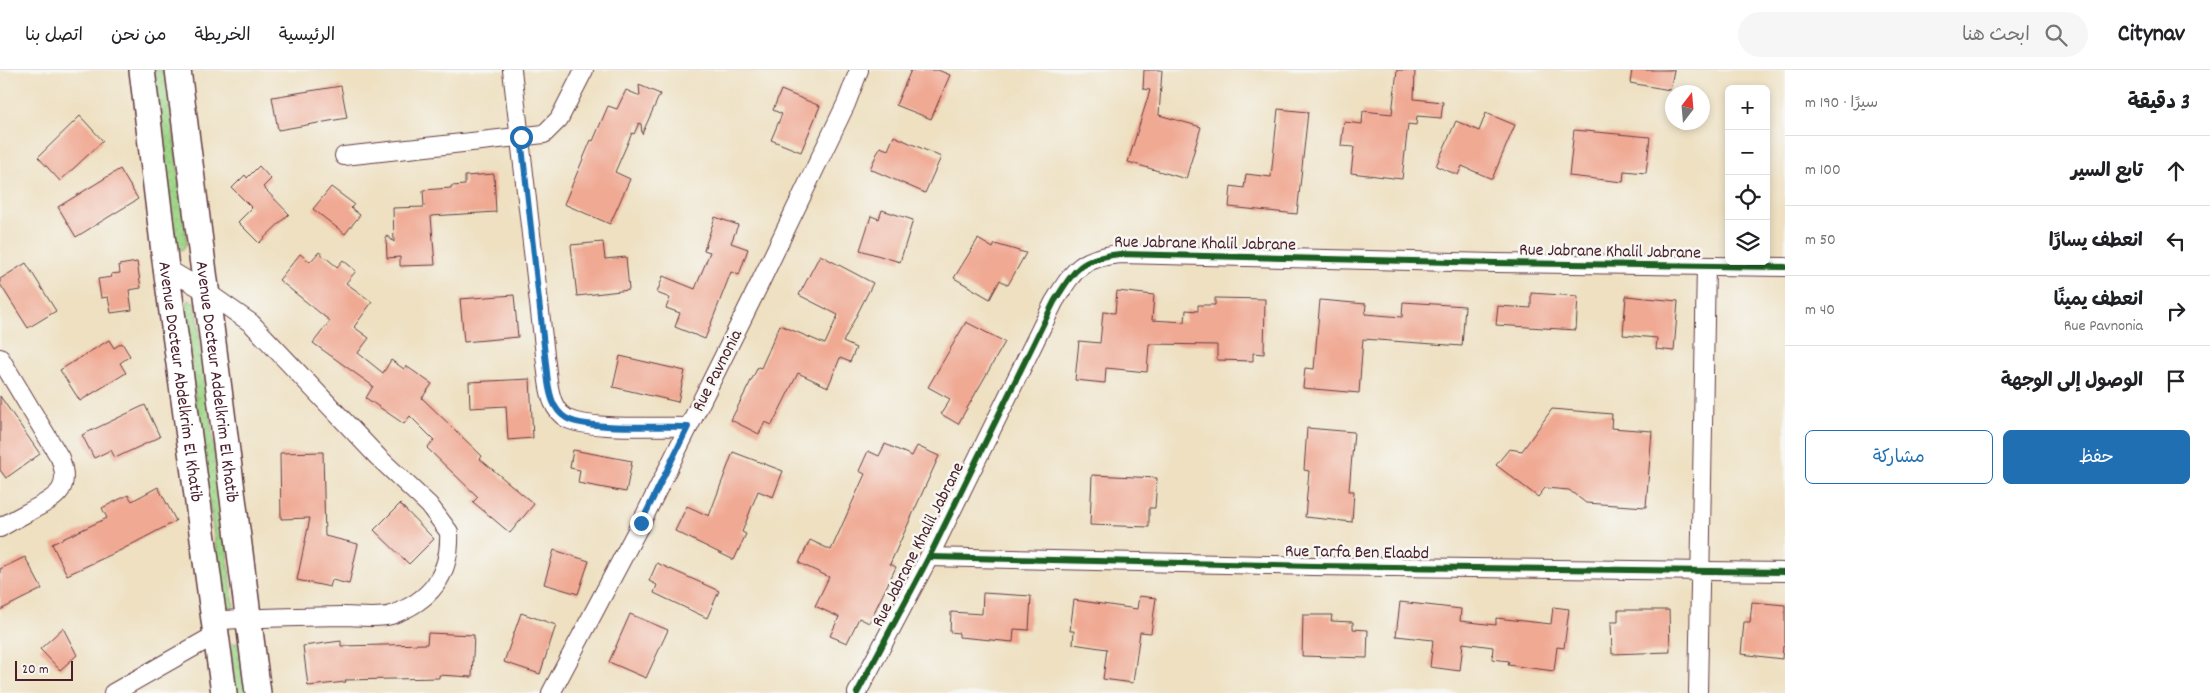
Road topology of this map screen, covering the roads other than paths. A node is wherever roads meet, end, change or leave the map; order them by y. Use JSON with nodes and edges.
{"nodes":[{"id":1,"x":142,"y":70,"type":"edge"},
{"id":2,"x":178,"y":70,"type":"edge"},
{"id":3,"x":512,"y":70,"type":"edge"},
{"id":4,"x":584,"y":70,"type":"edge"},
{"id":5,"x":859,"y":70,"type":"edge"},
{"id":6,"x":521,"y":137,"type":"junction"},
{"id":7,"x":344,"y":156,"type":"dead end"},
{"id":8,"x":1706,"y":266,"type":"junction"},
{"id":9,"x":1785,"y":267,"type":"edge"},
{"id":10,"x":166,"y":268,"type":"junction"},
{"id":11,"x":205,"y":291,"type":"junction"},
{"id":12,"x":0,"y":358,"type":"edge"},
{"id":13,"x":688,"y":427,"type":"junction"},
{"id":14,"x":0,"y":528,"type":"edge"},
{"id":15,"x":929,"y":557,"type":"junction"},
{"id":16,"x":1701,"y":570,"type":"junction"},
{"id":17,"x":1785,"y":572,"type":"edge"},
{"id":18,"x":248,"y":617,"type":"junction"},
{"id":19,"x":214,"y":628,"type":"junction"},
{"id":20,"x":113,"y":693,"type":"edge"},
{"id":21,"x":224,"y":693,"type":"edge"},
{"id":22,"x":258,"y":693,"type":"edge"},
{"id":23,"x":551,"y":693,"type":"edge"},
{"id":24,"x":857,"y":693,"type":"edge"},
{"id":25,"x":1698,"y":693,"type":"edge"}],
"edges":[{"from":1,"to":10,"type":"main road","name":"Avenue Docteur Abdelkrim El Khatib"},
{"from":2,"to":11,"type":"main road","name":"Avenue Docteur Addelkrim El Khatib"},
{"from":3,"to":6,"type":"street"},
{"from":4,"to":6,"type":"street"},
{"from":5,"to":13,"type":"street","name":"Rue Pavnonia"},
{"from":6,"to":7,"type":"street"},
{"from":6,"to":13,"type":"street"},
{"from":8,"to":9,"type":"street","name":"Rue Jabrane Khalil Jabrane"},
{"from":8,"to":15,"type":"street","name":"Rue Jabrane Khalil Jabrane"},
{"from":8,"to":16,"type":"street"},
{"from":10,"to":11,"type":"street"},
{"from":10,"to":19,"type":"main road","name":"Avenue Docteur Abdelkrim El Khatib"},
{"from":11,"to":18,"type":"main road","name":"Avenue Docteur Addelkrim El Khatib"},
{"from":11,"to":18,"type":"street"},
{"from":12,"to":14,"type":"street"},
{"from":13,"to":23,"type":"street","name":"Rue Pavnonia"},
{"from":15,"to":16,"type":"street","name":"Rue Tarfa Ben Elaabd"},
{"from":15,"to":24,"type":"street","name":"Rue Jabrane Khalil Jabrane"},
{"from":16,"to":17,"type":"street","name":"Rue Tarfa Ben Elaabd"},
{"from":16,"to":25,"type":"street"},
{"from":18,"to":19,"type":"street"},
{"from":18,"to":22,"type":"main road","name":"Avenue Docteur Addelkrim El Khatib"},
{"from":19,"to":20,"type":"street"},
{"from":19,"to":21,"type":"main road","name":"Avenue Docteur Abdelkrim El Khatib"}]}
